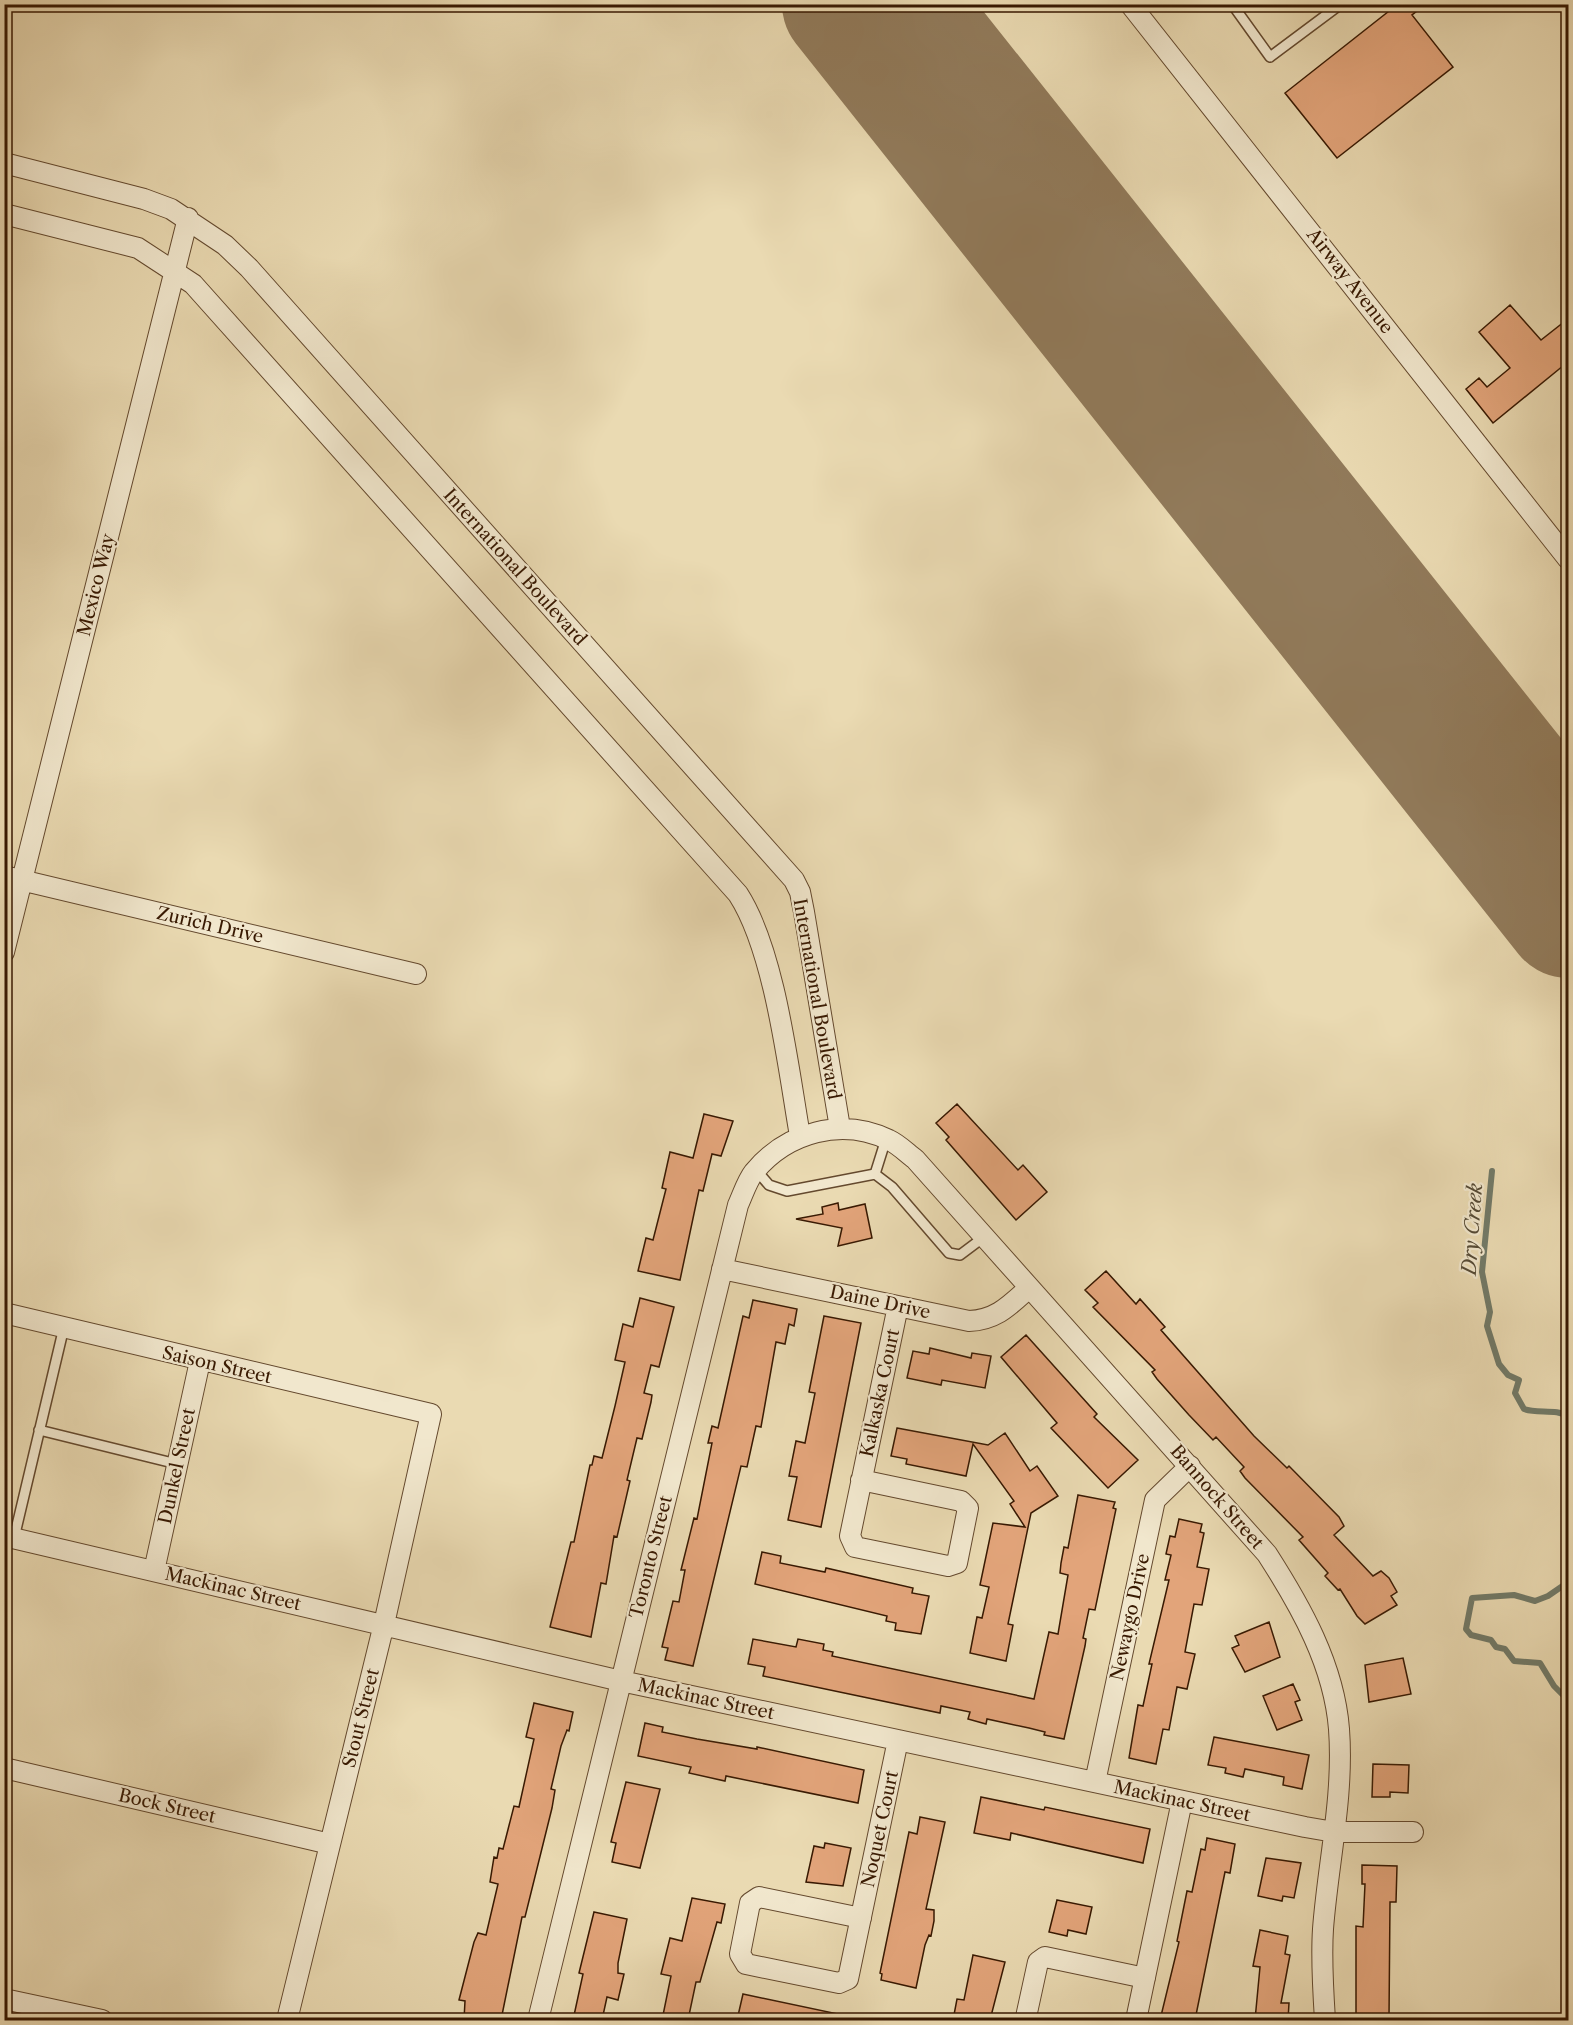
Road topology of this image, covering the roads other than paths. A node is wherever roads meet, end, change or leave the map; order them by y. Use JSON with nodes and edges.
{"nodes":[{"id":1,"x":1130,"y":4,"type":"edge"},
{"id":2,"x":1232,"y":4,"type":"edge"},
{"id":3,"x":1341,"y":4,"type":"edge"},
{"id":4,"x":4,"y":163,"type":"edge"},
{"id":5,"x":4,"y":214,"type":"edge"},
{"id":6,"x":188,"y":219,"type":"junction"},
{"id":7,"x":174,"y":273,"type":"junction"},
{"id":8,"x":1569,"y":559,"type":"edge"},
{"id":9,"x":13,"y":878,"type":"edge"},
{"id":10,"x":4,"y":952,"type":"edge"},
{"id":11,"x":416,"y":974,"type":"dead end"},
{"id":12,"x":840,"y":1128,"type":"junction"},
{"id":13,"x":809,"y":1134,"type":"junction"},
{"id":14,"x":886,"y":1139,"type":"junction"},
{"id":15,"x":756,"y":1170,"type":"junction"},
{"id":16,"x":875,"y":1174,"type":"junction"},
{"id":17,"x":984,"y":1237,"type":"junction"},
{"id":18,"x":722,"y":1269,"type":"junction"},
{"id":19,"x":1029,"y":1288,"type":"junction"},
{"id":20,"x":898,"y":1306,"type":"junction"},
{"id":21,"x":4,"y":1314,"type":"edge"},
{"id":22,"x":64,"y":1327,"type":"junction"},
{"id":23,"x":200,"y":1361,"type":"junction"},
{"id":24,"x":431,"y":1414,"type":"joint"},
{"id":25,"x":39,"y":1430,"type":"junction"},
{"id":26,"x":177,"y":1464,"type":"junction"},
{"id":27,"x":1190,"y":1466,"type":"junction"},
{"id":28,"x":861,"y":1480,"type":"junction"},
{"id":29,"x":9,"y":1537,"type":"edge"},
{"id":30,"x":154,"y":1571,"type":"junction"},
{"id":31,"x":384,"y":1624,"type":"junction"},
{"id":32,"x":621,"y":1681,"type":"junction"},
{"id":33,"x":898,"y":1740,"type":"junction"},
{"id":34,"x":4,"y":1768,"type":"edge"},
{"id":35,"x":1095,"y":1782,"type":"junction"},
{"id":36,"x":1182,"y":1801,"type":"junction"},
{"id":37,"x":1334,"y":1832,"type":"junction"},
{"id":38,"x":1413,"y":1832,"type":"dead end"},
{"id":39,"x":330,"y":1844,"type":"junction"},
{"id":40,"x":861,"y":1918,"type":"junction"},
{"id":41,"x":1145,"y":1978,"type":"junction"},
{"id":42,"x":4,"y":1999,"type":"edge"},
{"id":43,"x":102,"y":2020,"type":"edge"},
{"id":44,"x":287,"y":2020,"type":"edge"},
{"id":45,"x":538,"y":2020,"type":"edge"},
{"id":46,"x":1029,"y":2020,"type":"edge"},
{"id":47,"x":1136,"y":2020,"type":"edge"},
{"id":48,"x":1325,"y":2020,"type":"edge"}],
"edges":[{"from":1,"to":8,"type":"street","name":"Airway Avenue"},
{"from":2,"to":3,"type":"lane"},
{"from":4,"to":6,"type":"street","name":"International Boulevard"},
{"from":5,"to":7,"type":"street"},
{"from":6,"to":7,"type":"street","name":"Mexico Way"},
{"from":6,"to":12,"type":"street","name":"International Boulevard"},
{"from":7,"to":9,"type":"street","name":"Mexico Way"},
{"from":7,"to":13,"type":"street"},
{"from":9,"to":10,"type":"street","name":"Mexico Way"},
{"from":9,"to":11,"type":"street","name":"Zurich Drive"},
{"from":12,"to":13,"type":"street","name":"Bannock Street"},
{"from":12,"to":14,"type":"street","name":"Bannock Street"},
{"from":13,"to":15,"type":"street","name":"Toronto Street"},
{"from":14,"to":16,"type":"lane"},
{"from":14,"to":17,"type":"street","name":"Bannock Street"},
{"from":15,"to":16,"type":"lane"},
{"from":15,"to":18,"type":"street","name":"Toronto Street"},
{"from":16,"to":17,"type":"lane"},
{"from":17,"to":19,"type":"street","name":"Bannock Street"},
{"from":18,"to":20,"type":"street","name":"Daine Drive"},
{"from":18,"to":32,"type":"street","name":"Toronto Street"},
{"from":19,"to":20,"type":"street","name":"Daine Drive"},
{"from":19,"to":27,"type":"street","name":"Bannock Street"},
{"from":20,"to":28,"type":"street","name":"Kalkaska Court"},
{"from":21,"to":22,"type":"street","name":"Saison Street"},
{"from":22,"to":23,"type":"street","name":"Saison Street"},
{"from":22,"to":25,"type":"lane"},
{"from":23,"to":24,"type":"street","name":"Saison Street"},
{"from":23,"to":26,"type":"street","name":"Dunkel Street"},
{"from":24,"to":31,"type":"street","name":"Stout Street"},
{"from":25,"to":26,"type":"lane"},
{"from":25,"to":29,"type":"lane"},
{"from":26,"to":30,"type":"street","name":"Dunkel Street"},
{"from":27,"to":35,"type":"street","name":"Newaygo Drive"},
{"from":27,"to":37,"type":"street","name":"Bannock Street"},
{"from":28,"to":28,"type":"street","name":"Kalkaska Court"},
{"from":29,"to":30,"type":"street","name":"Mackinac Street"},
{"from":30,"to":31,"type":"street","name":"Mackinac Street"},
{"from":31,"to":32,"type":"street","name":"Mackinac Street"},
{"from":31,"to":39,"type":"street","name":"Stout Street"},
{"from":32,"to":33,"type":"street","name":"Mackinac Street"},
{"from":32,"to":45,"type":"street","name":"Toronto Street"},
{"from":33,"to":35,"type":"street","name":"Mackinac Street"},
{"from":33,"to":40,"type":"street","name":"Noquet Court"},
{"from":34,"to":39,"type":"street","name":"Bock Street"},
{"from":35,"to":36,"type":"street","name":"Mackinac Street"},
{"from":36,"to":37,"type":"street","name":"Mackinac Street"},
{"from":36,"to":41,"type":"street"},
{"from":37,"to":38,"type":"street","name":"Mackinac Street"},
{"from":37,"to":48,"type":"street","name":"Bannock Street"},
{"from":39,"to":44,"type":"street","name":"Stout Street"},
{"from":40,"to":40,"type":"street","name":"Noquet Court"},
{"from":41,"to":46,"type":"street"},
{"from":41,"to":47,"type":"street"},
{"from":42,"to":43,"type":"street"}]}
